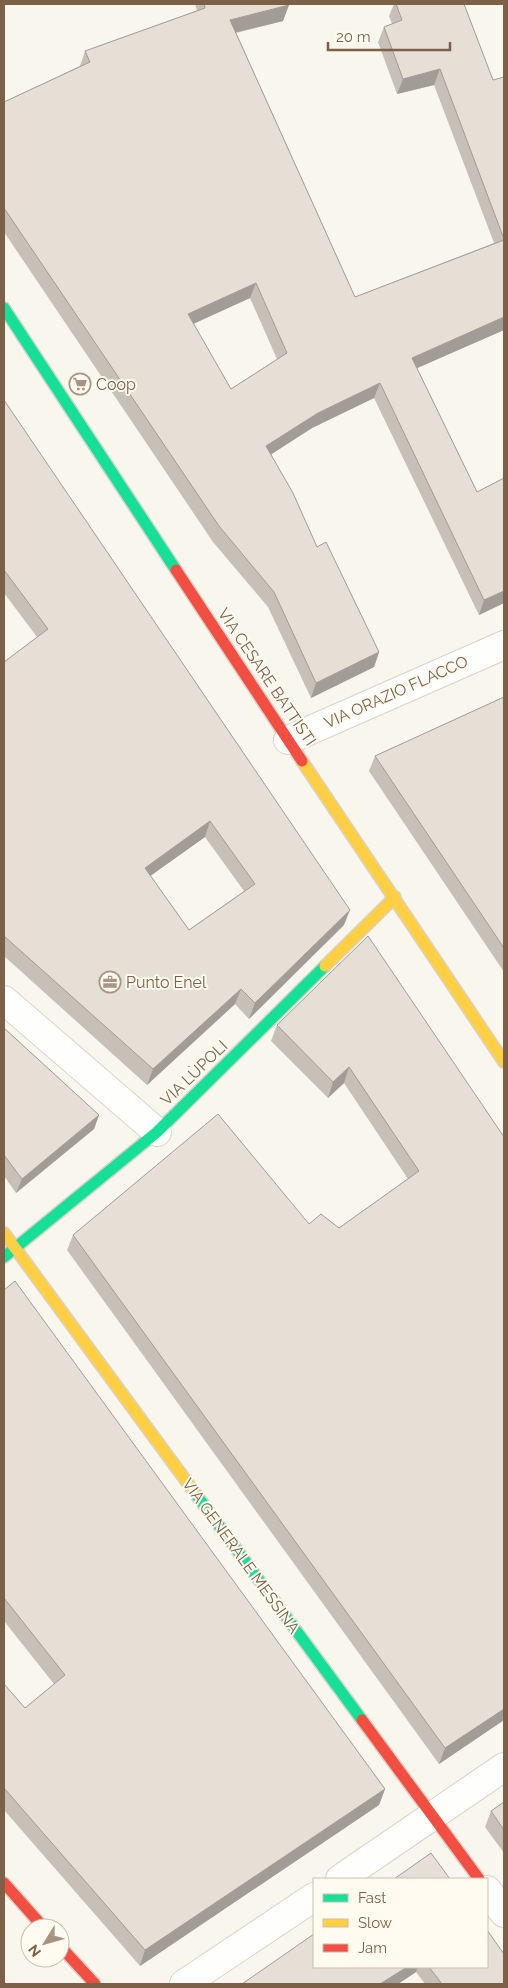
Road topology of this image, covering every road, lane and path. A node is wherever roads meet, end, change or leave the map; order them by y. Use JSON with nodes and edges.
{"nodes":[{"id":1,"x":4,"y":308,"type":"edge"},
{"id":2,"x":504,"y":644,"type":"edge"},
{"id":3,"x":288,"y":740,"type":"junction"},
{"id":4,"x":395,"y":898,"type":"junction"},
{"id":5,"x":4,"y":1000,"type":"edge"},
{"id":6,"x":504,"y":1062,"type":"edge"},
{"id":7,"x":158,"y":1132,"type":"junction"},
{"id":8,"x":4,"y":1233,"type":"edge"},
{"id":9,"x":15,"y":1248,"type":"junction"},
{"id":10,"x":4,"y":1257,"type":"edge"},
{"id":11,"x":504,"y":1767,"type":"edge"},
{"id":12,"x":432,"y":1817,"type":"junction"},
{"id":13,"x":341,"y":1878,"type":"edge"},
{"id":14,"x":478,"y":1878,"type":"edge"},
{"id":15,"x":4,"y":1883,"type":"edge"},
{"id":16,"x":488,"y":1891,"type":"edge"},
{"id":17,"x":313,"y":1898,"type":"edge"},
{"id":18,"x":504,"y":1913,"type":"edge"},
{"id":19,"x":35,"y":1918,"type":"edge"},
{"id":20,"x":70,"y":1957,"type":"edge"},
{"id":21,"x":95,"y":1984,"type":"edge"},
{"id":22,"x":184,"y":1984,"type":"edge"}],
"edges":[{"from":1,"to":3,"type":"street","name":"VIA CESARE BATTISTI"},
{"from":2,"to":3,"type":"street","name":"VIA ORAZIO FLACCO"},
{"from":3,"to":4,"type":"street","name":"VIA CESARE BATTISTI"},
{"from":4,"to":6,"type":"street","name":"VIA CESARE BATTISTI"},
{"from":4,"to":7,"type":"street","name":"VIA LÙPOLI"},
{"from":5,"to":7,"type":"street"},
{"from":7,"to":9,"type":"street","name":"VIA LÙPOLI"},
{"from":8,"to":9,"type":"street","name":"VIA GENERALE MESSINA"},
{"from":9,"to":10,"type":"street","name":"VIA LÙPOLI"},
{"from":9,"to":12,"type":"street","name":"VIA GENERALE MESSINA"},
{"from":11,"to":12,"type":"street"},
{"from":12,"to":13,"type":"street"},
{"from":12,"to":14,"type":"street","name":"VIA GENERALE MESSINA"},
{"from":15,"to":19,"type":"street"},
{"from":16,"to":18,"type":"street"},
{"from":17,"to":22,"type":"street"},
{"from":20,"to":21,"type":"street"}]}
